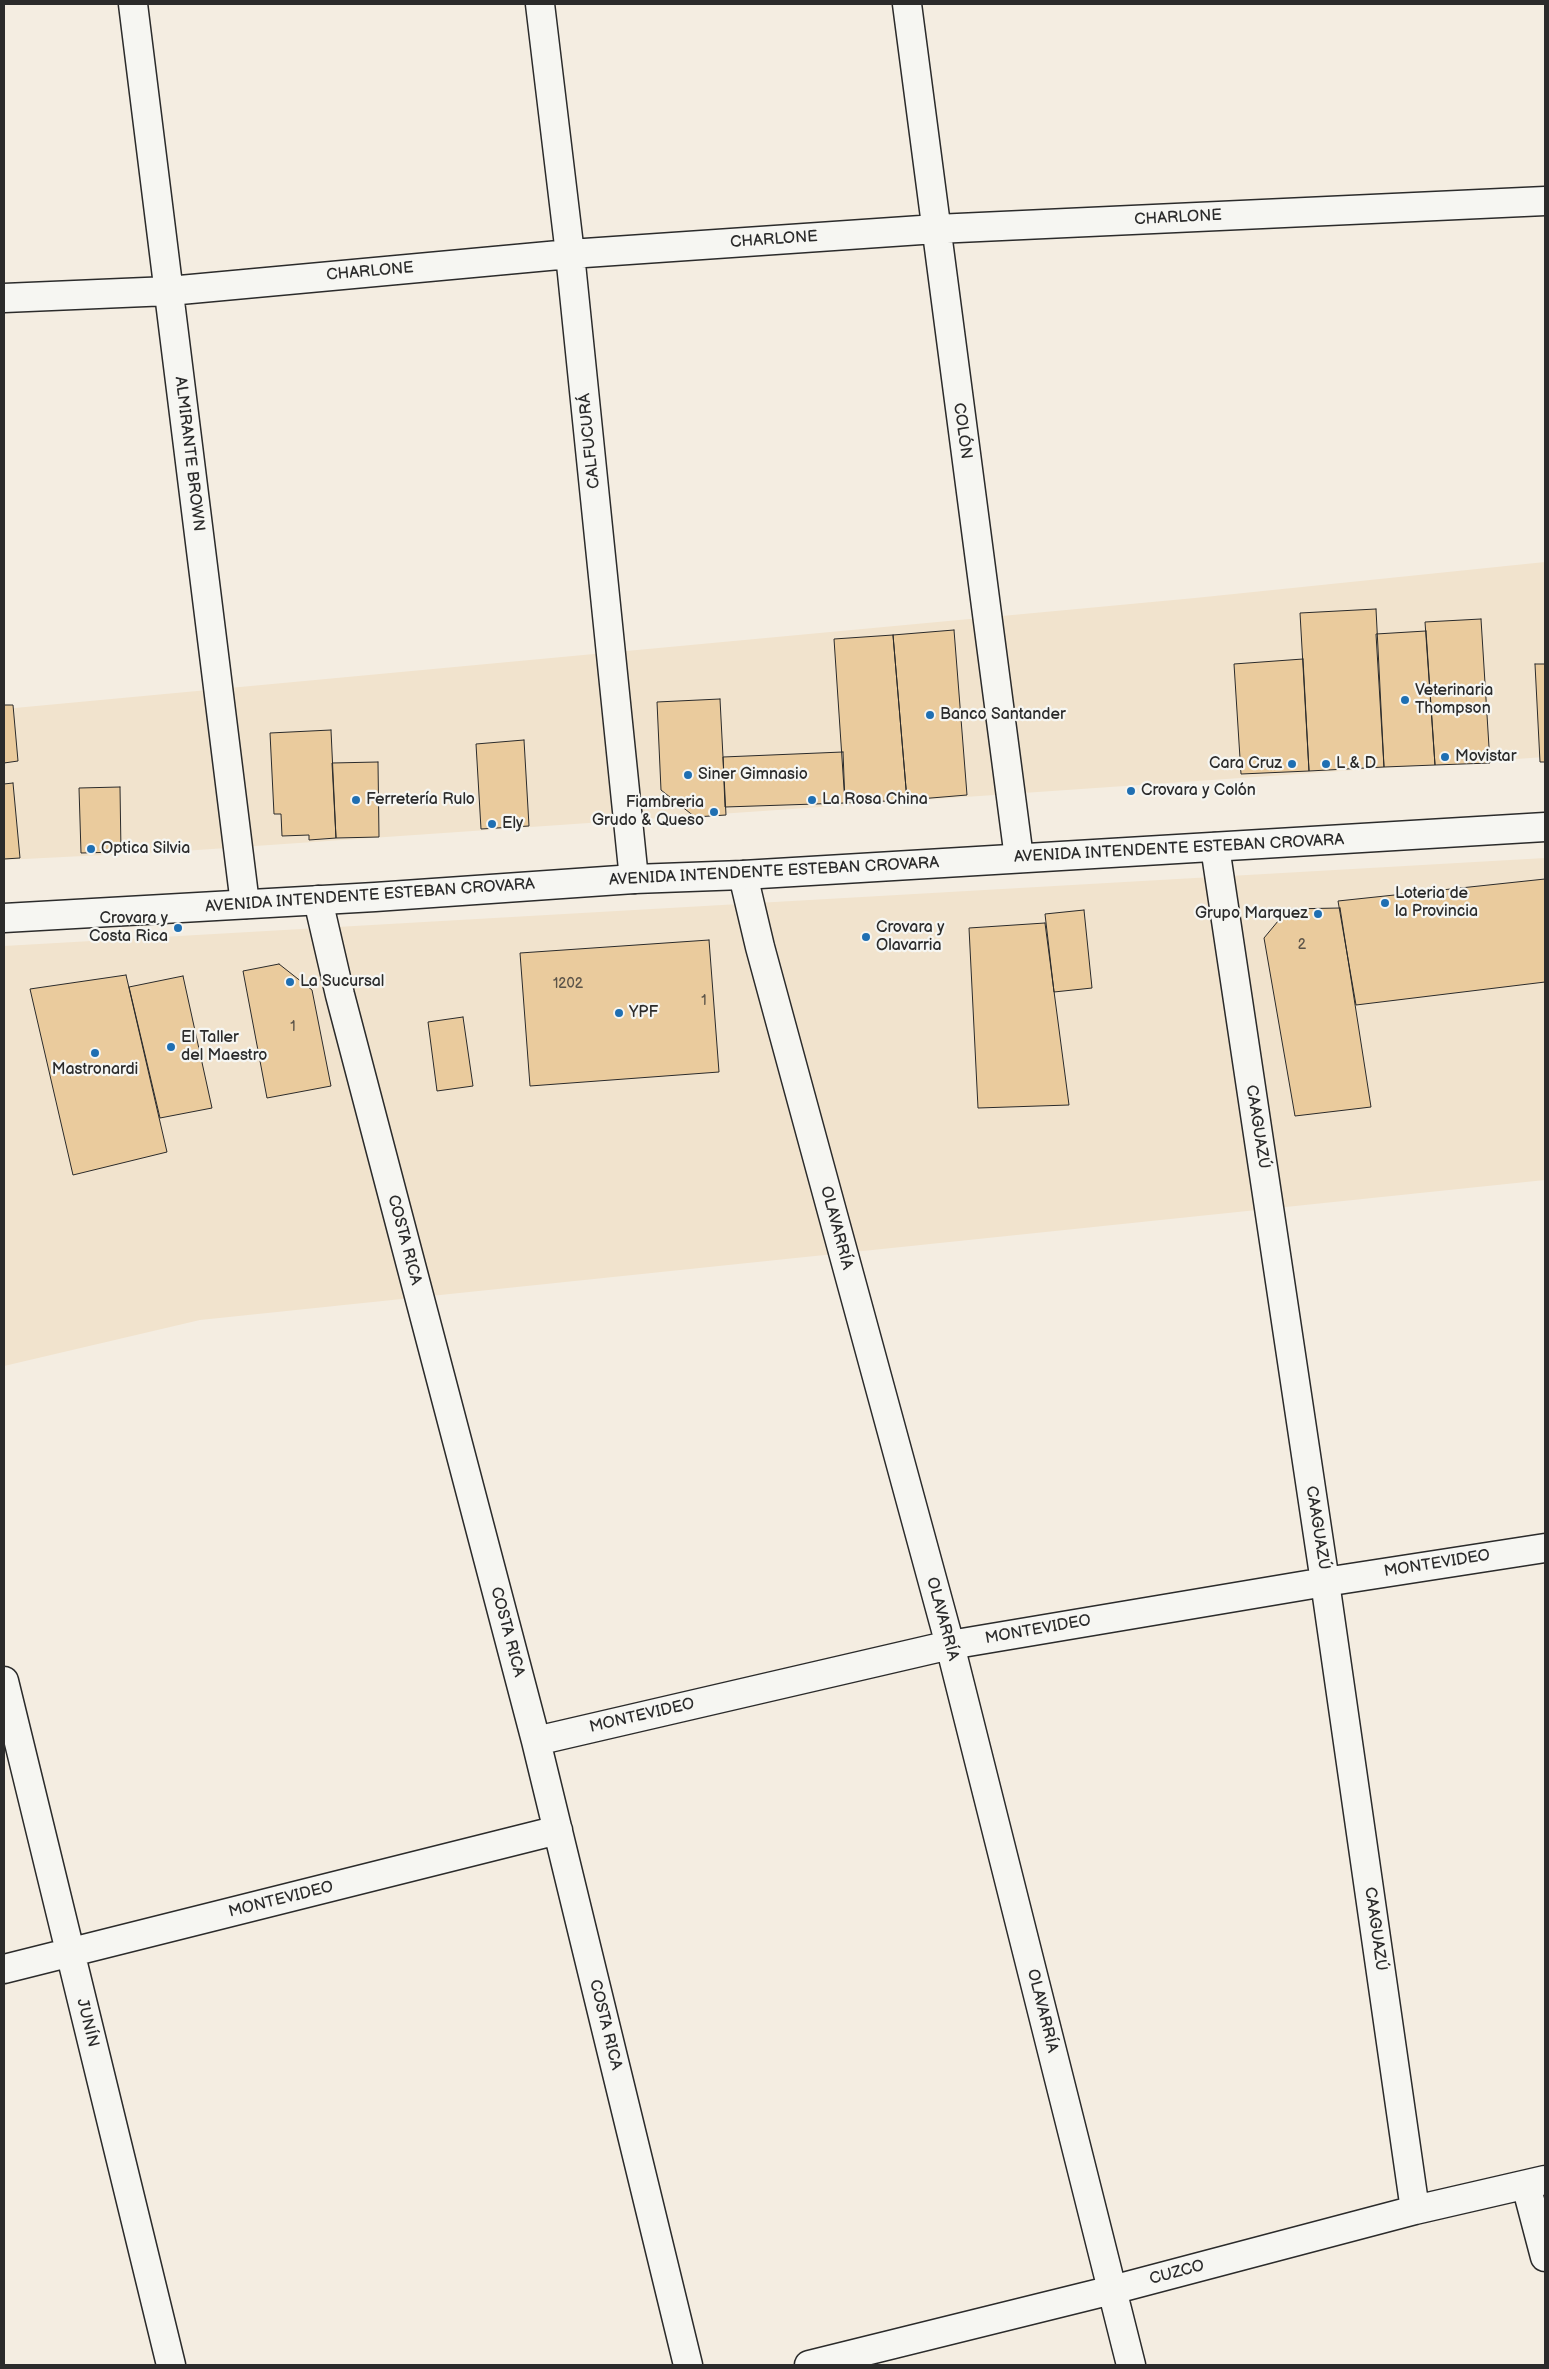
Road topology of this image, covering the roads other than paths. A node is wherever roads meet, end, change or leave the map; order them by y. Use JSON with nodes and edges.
{"nodes":[{"id":1,"x":133,"y":4,"type":"edge"},
{"id":2,"x":540,"y":4,"type":"edge"},
{"id":3,"x":907,"y":4,"type":"edge"},
{"id":4,"x":1545,"y":201,"type":"edge"},
{"id":5,"x":936,"y":229,"type":"junction"},
{"id":6,"x":570,"y":254,"type":"junction"},
{"id":7,"x":169,"y":291,"type":"junction"},
{"id":8,"x":4,"y":298,"type":"edge"},
{"id":9,"x":1545,"y":827,"type":"edge"},
{"id":10,"x":1215,"y":846,"type":"junction"},
{"id":11,"x":1018,"y":858,"type":"junction"},
{"id":12,"x":743,"y":875,"type":"junction"},
{"id":13,"x":634,"y":879,"type":"junction"},
{"id":14,"x":318,"y":900,"type":"junction"},
{"id":15,"x":245,"y":904,"type":"junction"},
{"id":16,"x":4,"y":918,"type":"edge"},
{"id":17,"x":1545,"y":1548,"type":"edge"},
{"id":18,"x":1325,"y":1582,"type":"junction"},
{"id":19,"x":950,"y":1645,"type":"junction"},
{"id":20,"x":4,"y":1681,"type":"edge"},
{"id":21,"x":536,"y":1741,"type":"junction"},
{"id":22,"x":558,"y":1830,"type":"junction"},
{"id":23,"x":70,"y":1953,"type":"junction"},
{"id":24,"x":4,"y":1969,"type":"edge"},
{"id":25,"x":1535,"y":2183,"type":"edge"},
{"id":26,"x":1415,"y":2210,"type":"junction"},
{"id":27,"x":1545,"y":2257,"type":"edge"},
{"id":28,"x":1112,"y":2290,"type":"junction"},
{"id":29,"x":171,"y":2365,"type":"edge"},
{"id":30,"x":688,"y":2365,"type":"edge"},
{"id":31,"x":809,"y":2365,"type":"edge"},
{"id":32,"x":1131,"y":2365,"type":"edge"}],
"edges":[{"from":1,"to":7,"type":"street","name":"ALMIRANTE BROWN"},
{"from":2,"to":6,"type":"street","name":"CALFUCURÁ"},
{"from":3,"to":5,"type":"street","name":"COLÓN"},
{"from":4,"to":5,"type":"street","name":"CHARLONE"},
{"from":5,"to":6,"type":"street","name":"CHARLONE"},
{"from":5,"to":11,"type":"street","name":"COLÓN"},
{"from":6,"to":7,"type":"street","name":"CHARLONE"},
{"from":6,"to":13,"type":"street","name":"CALFUCURÁ"},
{"from":7,"to":8,"type":"street","name":"CHARLONE"},
{"from":7,"to":15,"type":"street","name":"ALMIRANTE BROWN"},
{"from":9,"to":10,"type":"street","name":"AVENIDA INTENDENTE ESTEBAN CROVARA"},
{"from":10,"to":11,"type":"street","name":"AVENIDA INTENDENTE ESTEBAN CROVARA"},
{"from":10,"to":18,"type":"street","name":"CAAGUAZÚ"},
{"from":11,"to":12,"type":"street","name":"AVENIDA INTENDENTE ESTEBAN CROVARA"},
{"from":12,"to":13,"type":"street","name":"AVENIDA INTENDENTE ESTEBAN CROVARA"},
{"from":12,"to":19,"type":"street","name":"OLAVARRÍA"},
{"from":13,"to":14,"type":"street","name":"AVENIDA INTENDENTE ESTEBAN CROVARA"},
{"from":14,"to":15,"type":"street","name":"AVENIDA INTENDENTE ESTEBAN CROVARA"},
{"from":14,"to":21,"type":"street","name":"COSTA RICA"},
{"from":15,"to":16,"type":"street","name":"AVENIDA INTENDENTE ESTEBAN CROVARA"},
{"from":17,"to":18,"type":"street","name":"MONTEVIDEO"},
{"from":18,"to":19,"type":"street","name":"MONTEVIDEO"},
{"from":18,"to":26,"type":"street","name":"CAAGUAZÚ"},
{"from":19,"to":21,"type":"street","name":"MONTEVIDEO"},
{"from":19,"to":28,"type":"street","name":"OLAVARRÍA"},
{"from":20,"to":23,"type":"street","name":"JUNÍN"},
{"from":21,"to":22,"type":"street","name":"COSTA RICA"},
{"from":22,"to":23,"type":"street","name":"MONTEVIDEO"},
{"from":22,"to":30,"type":"street","name":"COSTA RICA"},
{"from":23,"to":24,"type":"street","name":"MONTEVIDEO"},
{"from":23,"to":29,"type":"street","name":"JUNÍN"},
{"from":25,"to":26,"type":"street","name":"CUZCO"},
{"from":25,"to":27,"type":"street"},
{"from":26,"to":28,"type":"street","name":"CUZCO"},
{"from":28,"to":31,"type":"street","name":"CUZCO"},
{"from":28,"to":32,"type":"street","name":"OLAVARRÍA"}]}
